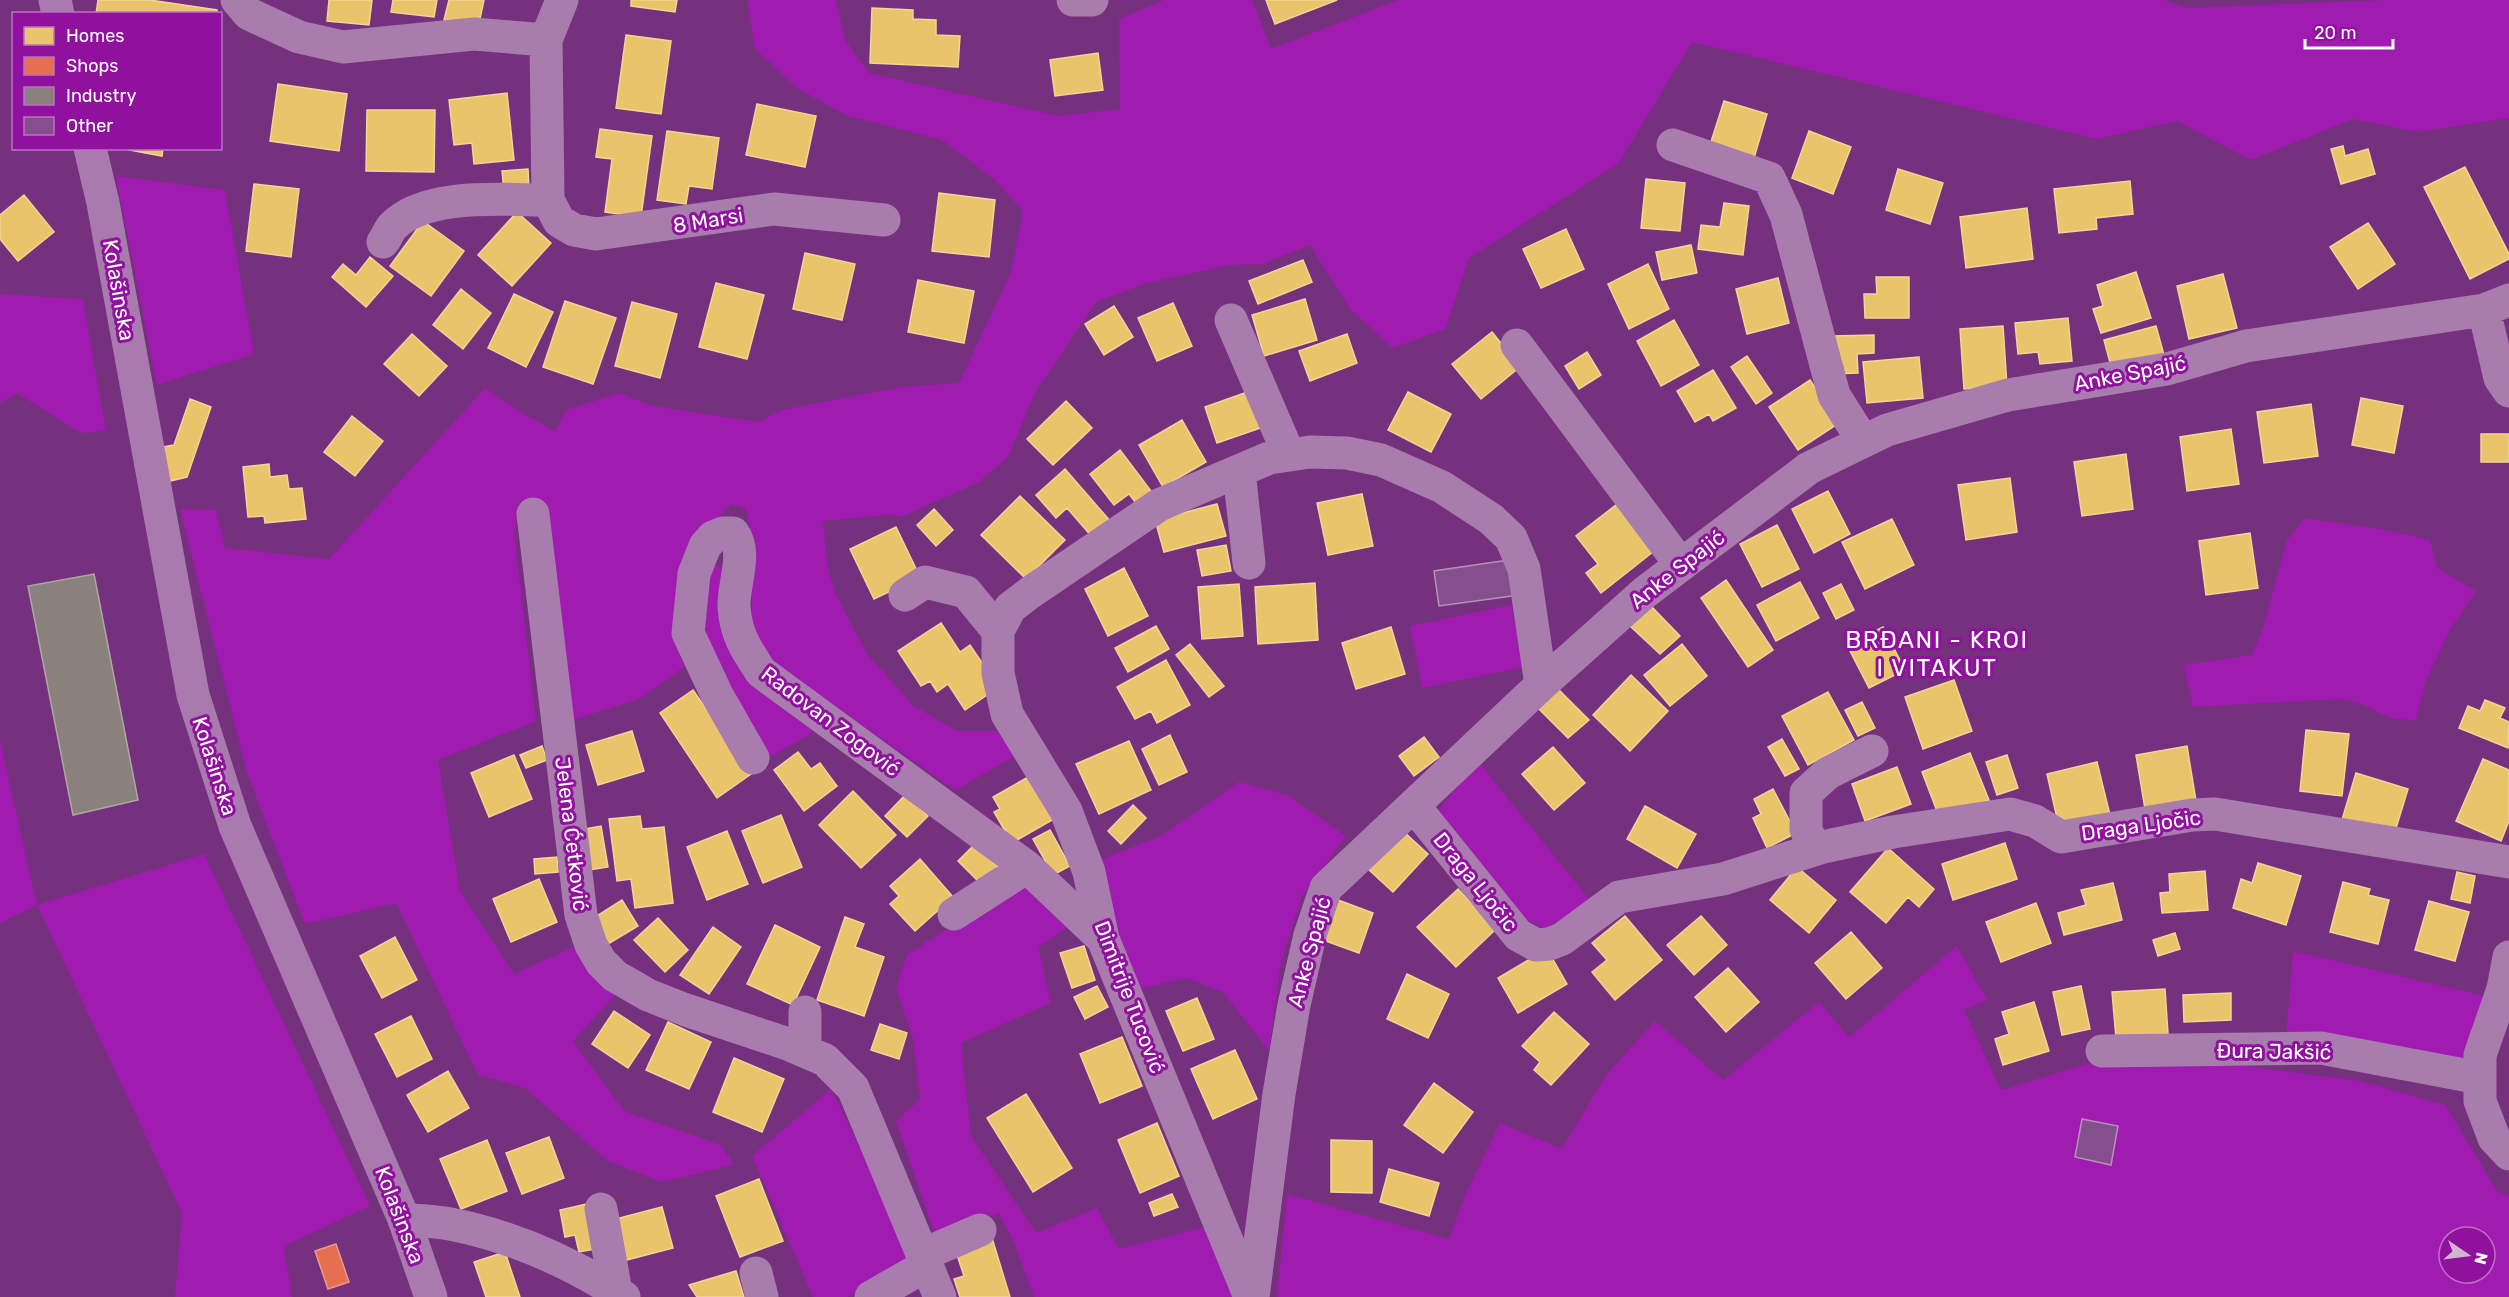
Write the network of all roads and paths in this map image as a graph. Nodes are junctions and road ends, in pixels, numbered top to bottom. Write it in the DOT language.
graph roads {
  1 [pos="237,0"];
  2 [pos="562,0"];
  3 [pos="1073,0"];
  4 [pos="1092,0"];
  5 [pos="546,40"];
  6 [pos="1673,145"];
  7 [pos="90,150"];
  8 [pos="548,200"];
  9 [pos="885,220"];
  10 [pos="383,242"];
  11 [pos="2496,305"];
  12 [pos="1231,320"];
  13 [pos="1517,345"];
  14 [pos="2509,391"];
  15 [pos="1863,441"];
  16 [pos="1289,455"];
  17 [pos="1239,471"];
  18 [pos="533,514"];
  19 [pos="1249,563"];
  20 [pos="1681,565"];
  21 [pos="906,595"];
  22 [pos="998,631"];
  23 [pos="1541,685"];
  24 [pos="1872,751"];
  25 [pos="753,758"];
  26 [pos="1414,806"];
  27 [pos="1814,850"];
  28 [pos="2509,862"];
  29 [pos="1027,867"];
  30 [pos="954,914"];
  31 [pos="1103,939"];
  32 [pos="2509,957"];
  33 [pos="805,1012"];
  34 [pos="805,1051"];
  35 [pos="2102,1051"];
  36 [pos="2480,1078"];
  37 [pos="2509,1154"];
  38 [pos="601,1209"];
  39 [pos="404,1219"];
  40 [pos="980,1230"];
  41 [pos="925,1260"];
  42 [pos="620,1294"];
  43 [pos="431,1297"];
  44 [pos="871,1297"];
  45 [pos="940,1297"];
  46 [pos="1252,1297"];
  1 -- 5 [label="street"];
  2 -- 5 [label="street"];
  3 -- 4 [label="street"];
  5 -- 8 [label="street"];
  6 -- 15 [label="street"];
  7 -- 39 [label="main road, Kolašinska"];
  8 -- 9 [label="street, 8 Marsi"];
  8 -- 10 [label="street"];
  11 -- 14 [label="street"];
  11 -- 15 [label="street, Anke Spajić"];
  12 -- 16 [label="street"];
  13 -- 20 [label="street"];
  15 -- 20 [label="street, Anke Spajić"];
  16 -- 17 [label="street"];
  16 -- 23 [label="street"];
  17 -- 19 [label="street"];
  17 -- 22 [label="street"];
  18 -- 34 [label="street, Jelena Ćetković"];
  20 -- 23 [label="street, Anke Spajić"];
  21 -- 22 [label="street"];
  22 -- 31 [label="street, Dimitrije Tucović"];
  23 -- 26 [label="street, Anke Spajić"];
  24 -- 27 [label="street"];
  25 -- 29 [label="street, Radovan Zogović"];
  26 -- 27 [label="street, Draga Ljočic"];
  26 -- 46 [label="street, Anke Spajić"];
  27 -- 28 [label="street, Draga Ljočic"];
  29 -- 30 [label="street"];
  29 -- 31 [label="street, Radovan Zogović"];
  31 -- 46 [label="street, Dimitrije Tucović"];
  32 -- 36 [label="street"];
  33 -- 34 [label="street"];
  34 -- 41 [label="street, Jelena Ćetković"];
  35 -- 36 [label="street, Ðura Jakšić"];
  36 -- 37 [label="street"];
  38 -- 42 [label="street"];
  39 -- 42 [label="street"];
  39 -- 43 [label="main road, Kolašinska"];
  40 -- 41 [label="street"];
  41 -- 44 [label="street"];
  41 -- 45 [label="street, Jelena Ćetković"];
}
